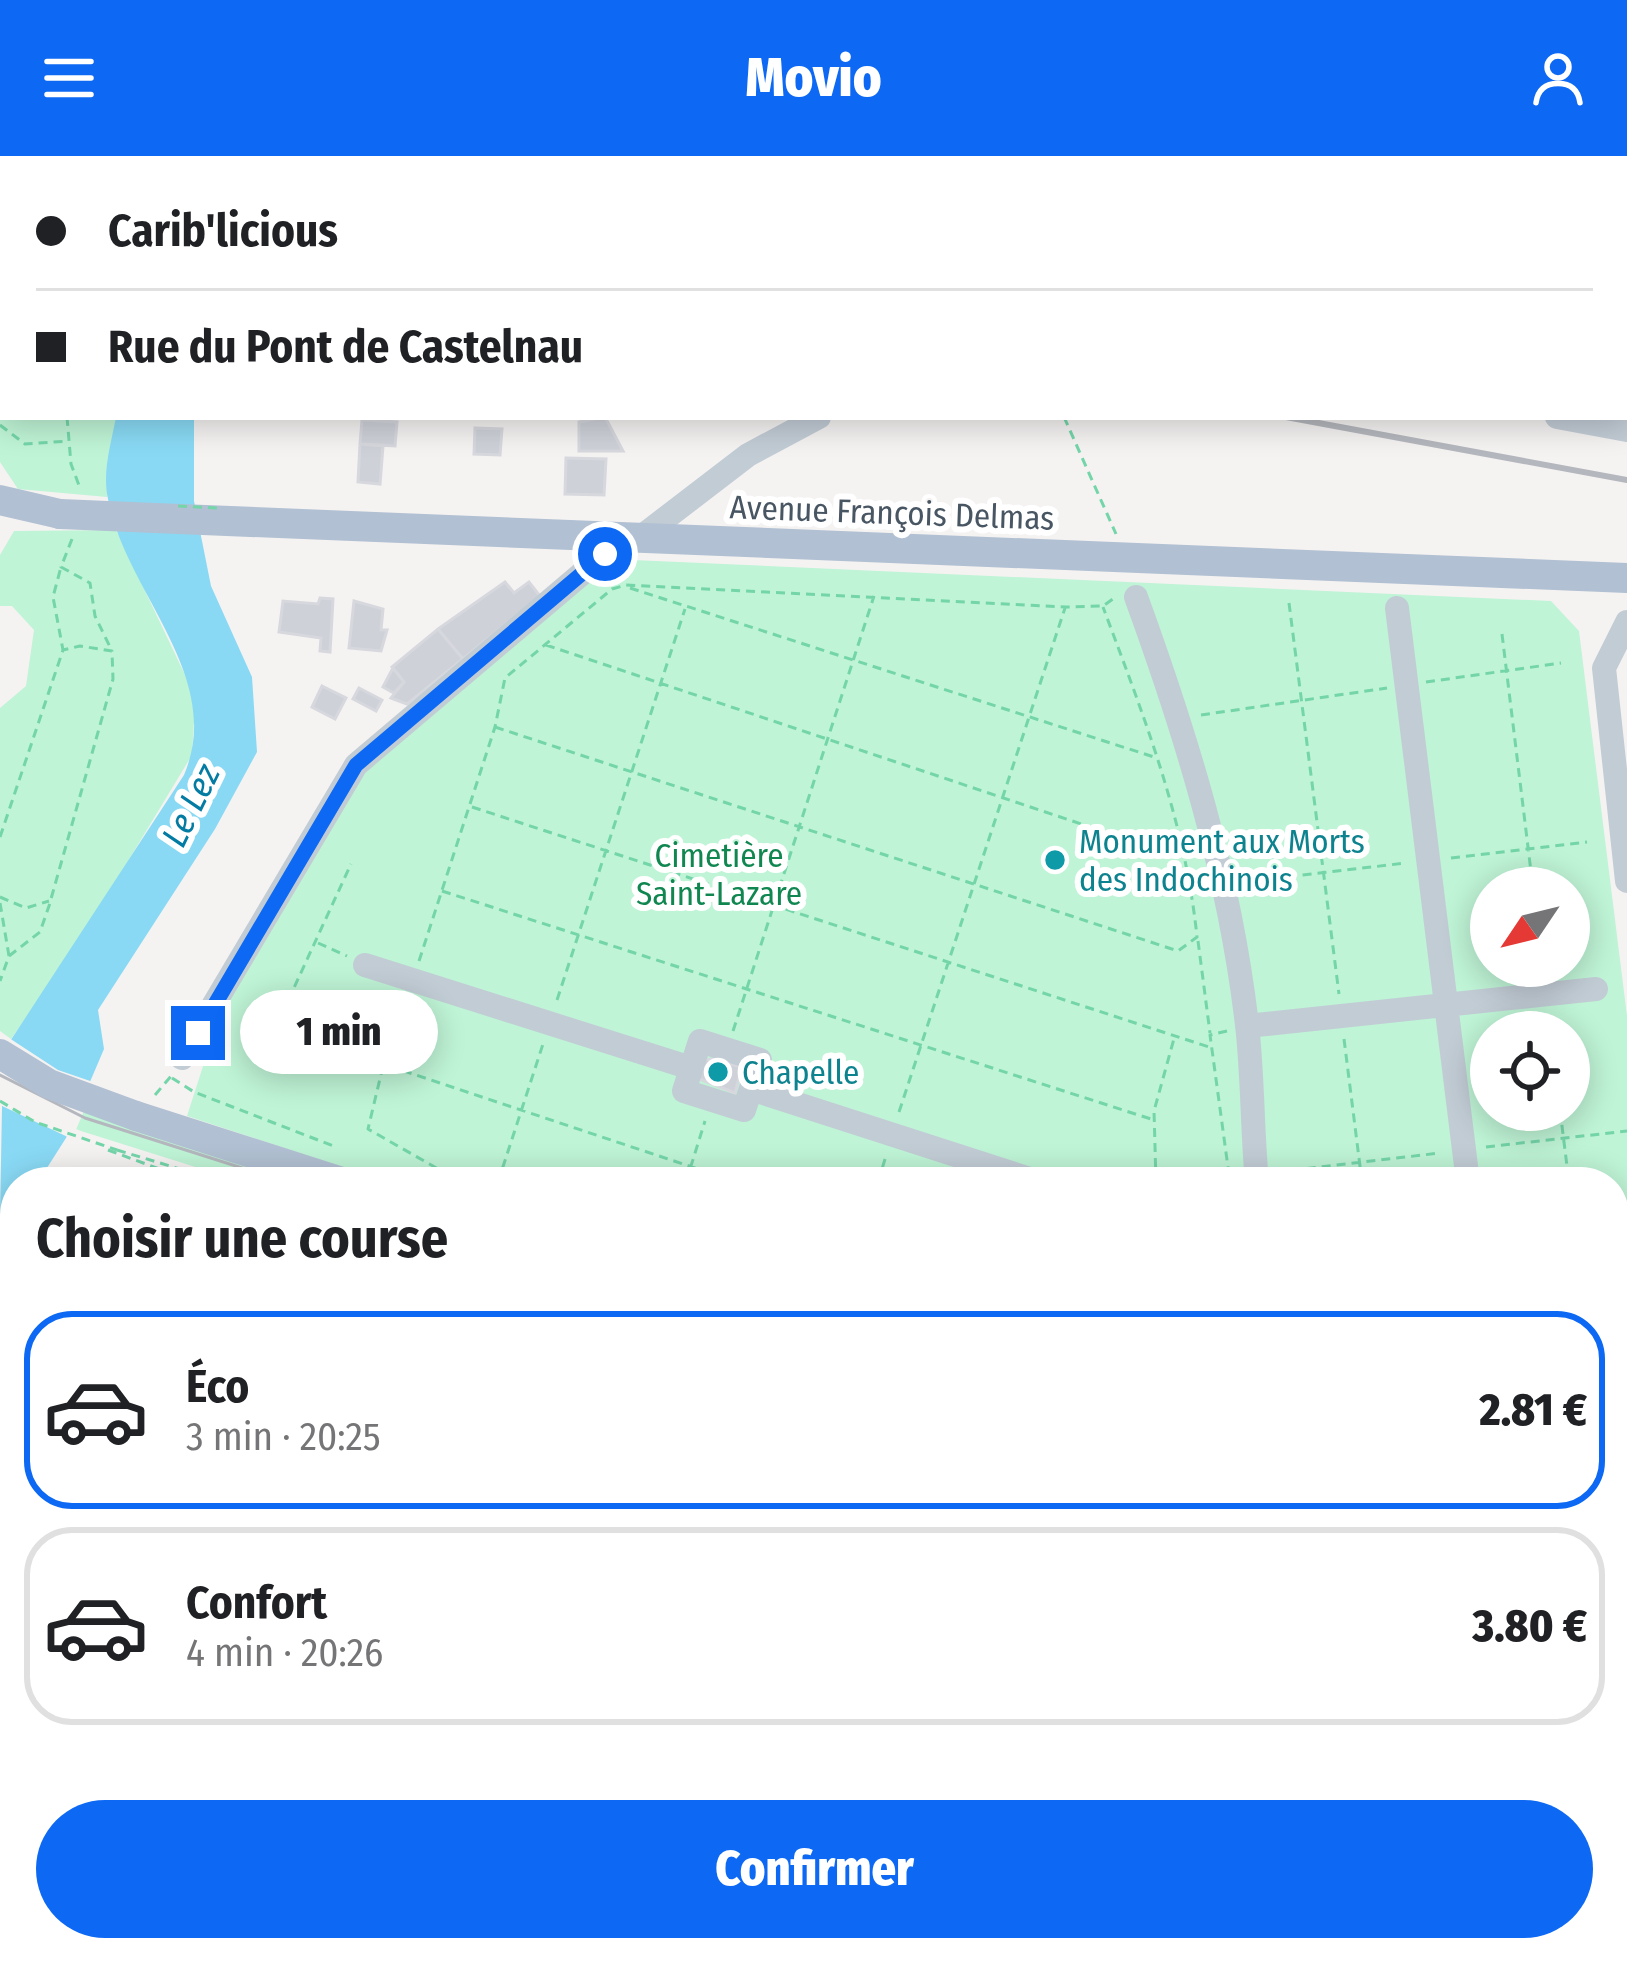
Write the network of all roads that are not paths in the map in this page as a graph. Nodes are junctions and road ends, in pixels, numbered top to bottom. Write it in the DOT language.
graph roads {
  1 [pos="813,420"];
  2 [pos="1573,420"];
  3 [pos="1627,430"];
  4 [pos="0,500"];
  5 [pos="71,515"];
  6 [pos="0,522"];
  7 [pos="640,537"];
  8 [pos="1626,580"];
  9 [pos="1136,597"];
  10 [pos="1397,608"];
  11 [pos="1627,622"];
  12 [pos="1627,881"];
  13 [pos="365,965"];
  14 [pos="1596,988"];
  15 [pos="1446,1007"];
  16 [pos="1247,1026"];
  17 [pos="0,1054"];
  18 [pos="176,1068"];
  19 [pos="692,1068"];
  20 [pos="751,1089"];
  21 [pos="302,1167"];
  22 [pos="993,1167"];
  23 [pos="1257,1167"];
  24 [pos="1466,1167"];
  1 -- 7 [label="street"];
  2 -- 3 [label="street"];
  4 -- 5 [label="main road"];
  5 -- 6 [label="main road"];
  5 -- 7 [label="main road, Avenue François Delmas, bridge"];
  7 -- 8 [label="main road, Avenue François Delmas"];
  7 -- 18 [label="street"];
  9 -- 16 [label="street"];
  10 -- 15 [label="street"];
  11 -- 12 [label="street"];
  13 -- 19 [label="street"];
  14 -- 15 [label="street"];
  15 -- 16 [label="street"];
  15 -- 24 [label="street"];
  16 -- 23 [label="street"];
  17 -- 21 [label="main road, bridge"];
  19 -- 20 [label="street"];
  19 -- 20 [label="street"];
  20 -- 22 [label="street"];
}
